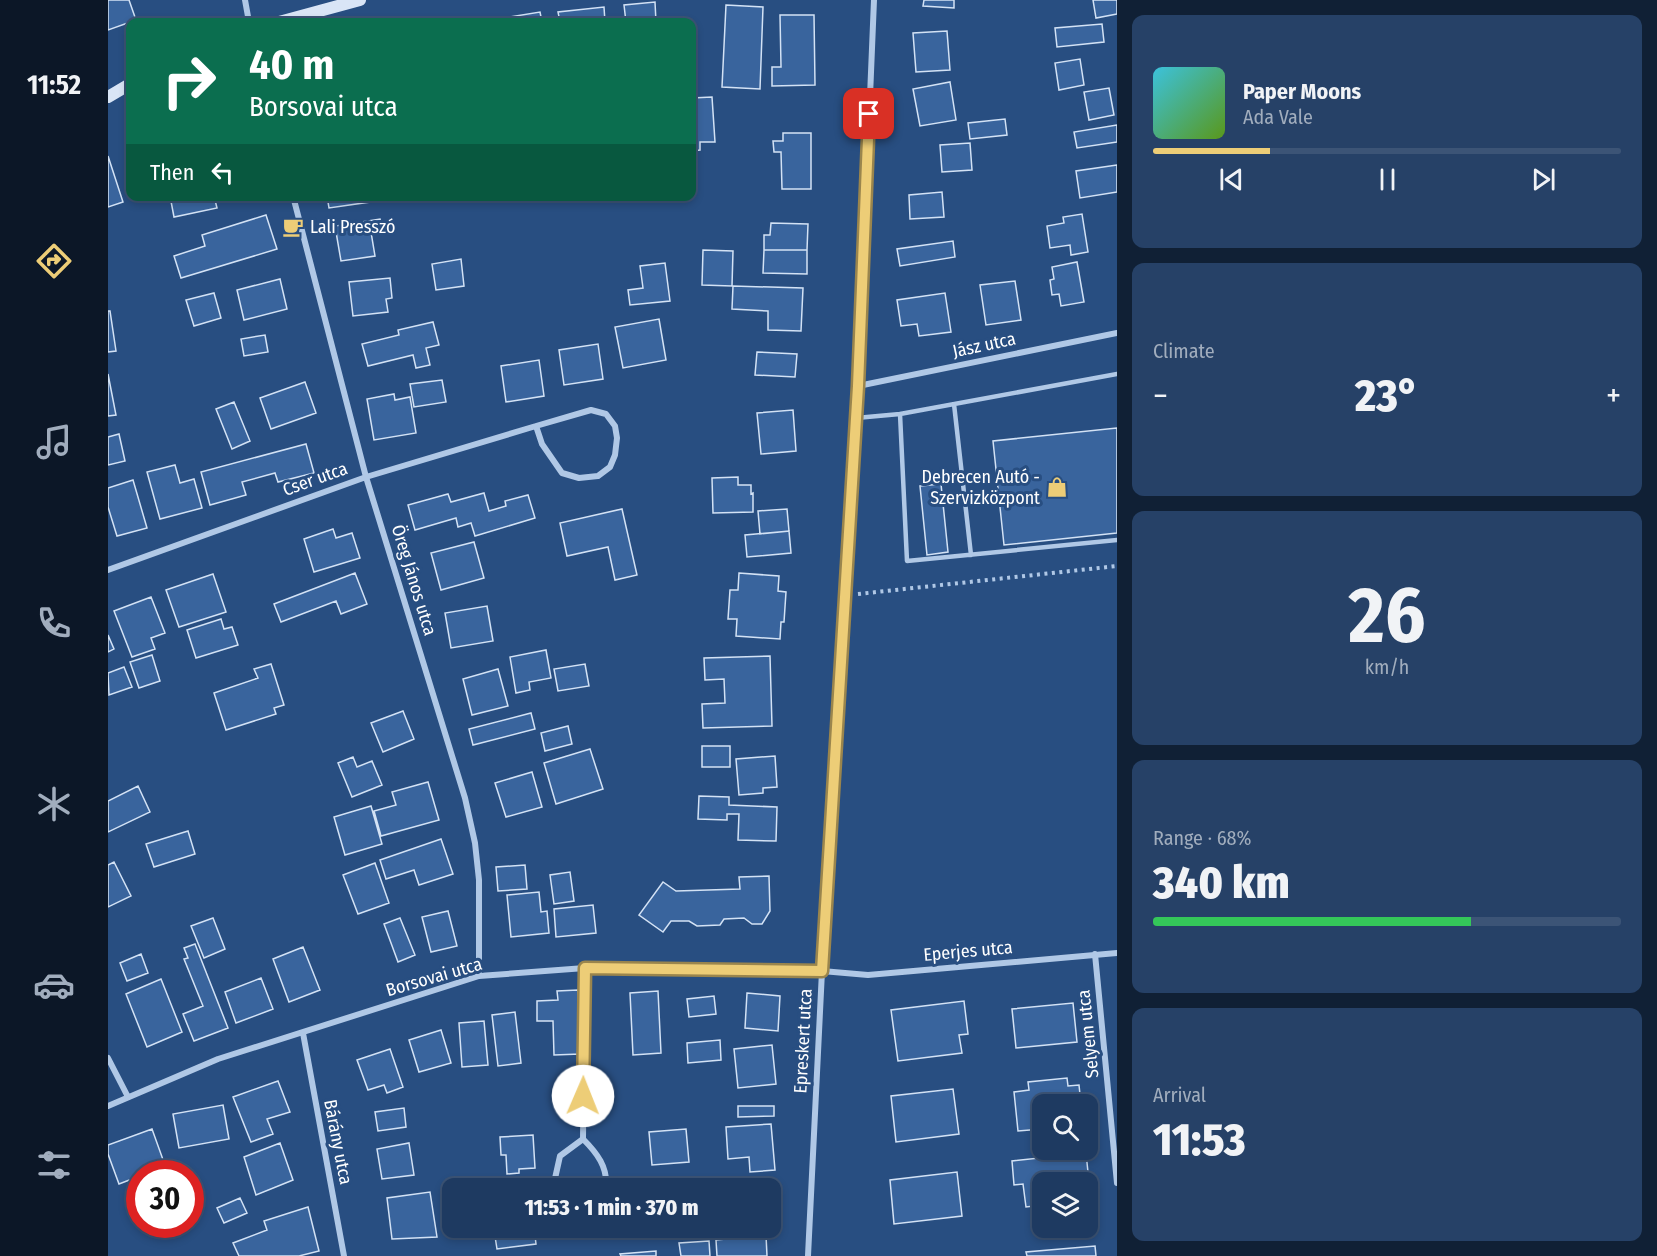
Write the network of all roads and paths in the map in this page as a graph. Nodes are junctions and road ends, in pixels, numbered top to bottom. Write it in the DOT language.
graph roads {
  1 [pos="245,0"];
  2 [pos="360,0"];
  3 [pos="874,0"];
  4 [pos="248,18"];
  5 [pos="294,18"];
  6 [pos="126,86"];
  7 [pos="108,97"];
  8 [pos="294,201"];
  9 [pos="1117,333"];
  10 [pos="1117,374"];
  11 [pos="858,386"];
  12 [pos="954,404"];
  13 [pos="900,414"];
  14 [pos="856,418"];
  15 [pos="536,426"];
  16 [pos="366,477"];
  17 [pos="1117,540"];
  18 [pos="971,555"];
  19 [pos="1117,566"];
  20 [pos="108,570"];
  21 [pos="845,595"];
  22 [pos="1117,953"];
  23 [pos="1095,954"];
  24 [pos="585,968"];
  25 [pos="822,971"];
  26 [pos="479,976"];
  27 [pos="303,1033"];
  28 [pos="108,1058"];
  29 [pos="128,1097"];
  30 [pos="108,1106"];
  31 [pos="583,1139"];
  32 [pos="555,1178"];
  33 [pos="607,1178"];
  34 [pos="1117,1183"];
  35 [pos="344,1256"];
  36 [pos="808,1256"];
  1 -- 4 [label="street"];
  2 -- 5 [label="street"];
  3 -- 11 [label="street, Epreskert utca"];
  6 -- 7 [label="street"];
  8 -- 16 [label="street, Öreg János utca"];
  9 -- 11 [label="street, Jász utca"];
  10 -- 12 [label="lane"];
  11 -- 14 [label="street, Epreskert utca"];
  12 -- 13 [label="lane"];
  12 -- 18 [label="lane"];
  13 -- 14 [label="lane"];
  13 -- 18 [label="lane"];
  14 -- 21 [label="street, Epreskert utca"];
  15 -- 15 [label="street, Cser utca"];
  15 -- 16 [label="street, Cser utca"];
  16 -- 20 [label="street, Cser utca"];
  16 -- 26 [label="street, Öreg János utca"];
  17 -- 18 [label="lane"];
  19 -- 21 [label="path"];
  21 -- 25 [label="street, Epreskert utca"];
  22 -- 23 [label="street, Eperjes utca"];
  23 -- 25 [label="street, Eperjes utca"];
  23 -- 34 [label="street, Selyem utca"];
  24 -- 25 [label="street, Borsovai utca"];
  24 -- 26 [label="street, Borsovai utca"];
  24 -- 31 [label="street"];
  25 -- 36 [label="street, Epreskert utca"];
  26 -- 27 [label="street, Borsovai utca"];
  27 -- 29 [label="street, Borsovai utca"];
  27 -- 35 [label="street, Bárány utca"];
  28 -- 29 [label="street"];
  29 -- 30 [label="street, Borsovai utca"];
  31 -- 32 [label="street"];
  31 -- 33 [label="street"];
}
